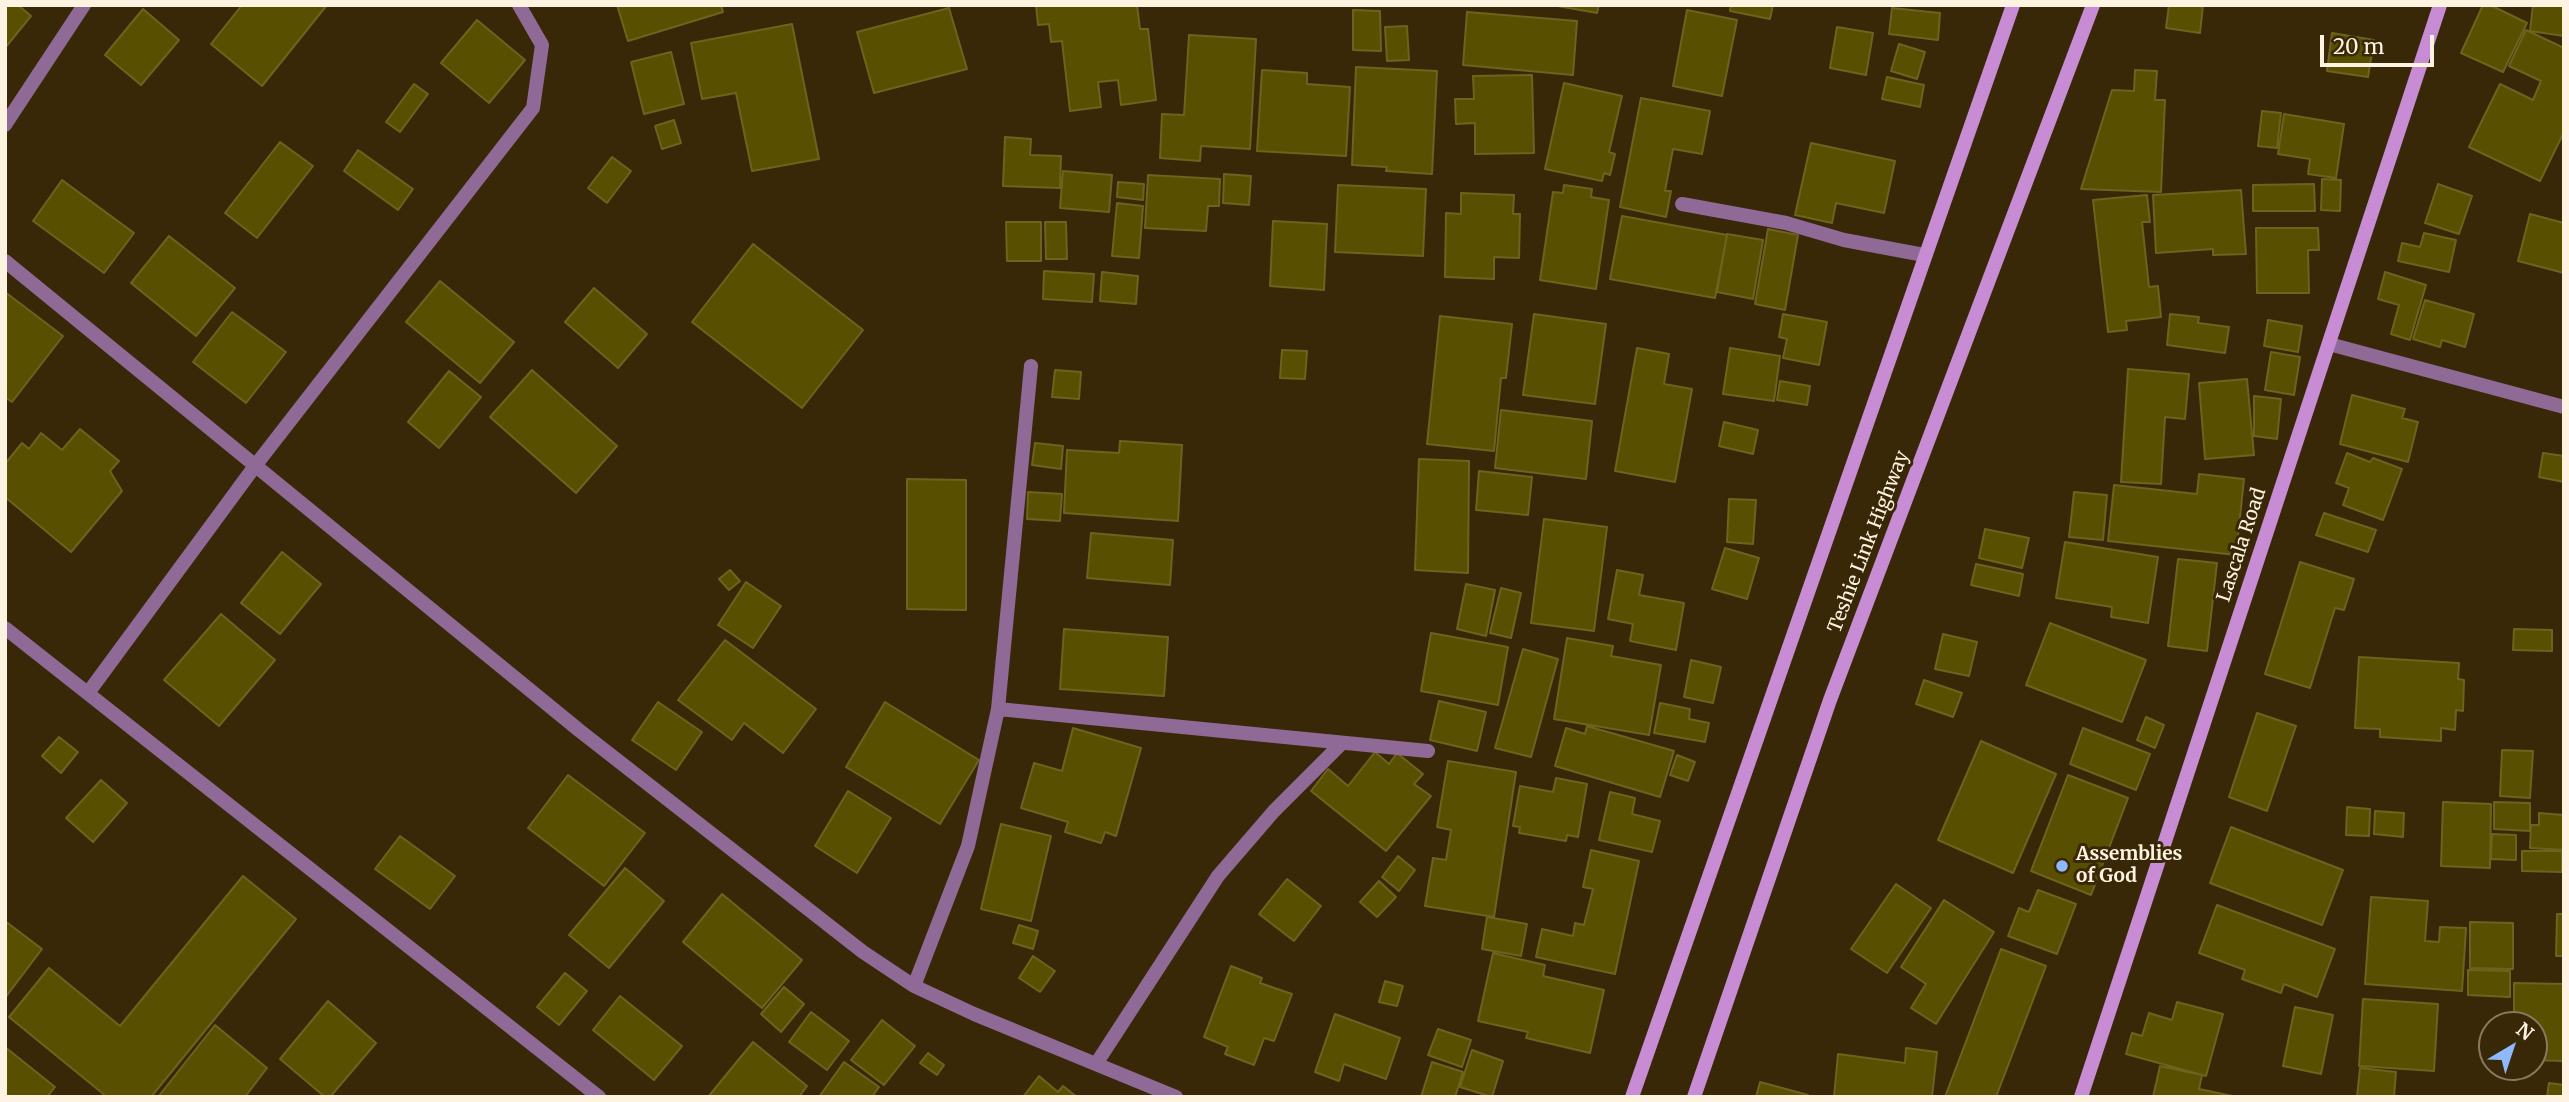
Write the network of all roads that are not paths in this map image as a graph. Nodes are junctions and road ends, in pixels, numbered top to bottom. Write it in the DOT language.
graph roads {
  1 [pos="84,5"];
  2 [pos="519,5"];
  3 [pos="2013,5"];
  4 [pos="2093,5"];
  5 [pos="2440,5"];
  6 [pos="5,125"];
  7 [pos="1682,204"];
  8 [pos="1924,255"];
  9 [pos="5,261"];
  10 [pos="2329,344"];
  11 [pos="1031,366"];
  12 [pos="2564,407"];
  13 [pos="255,466"];
  14 [pos="5,628"];
  15 [pos="88,693"];
  16 [pos="998,709"];
  17 [pos="1341,744"];
  18 [pos="1428,751"];
  19 [pos="914,986"];
  20 [pos="1096,1064"];
  21 [pos="599,1097"];
  22 [pos="1176,1097"];
  23 [pos="1632,1097"];
  24 [pos="1693,1097"];
  25 [pos="2081,1097"];
  1 -- 6 [label="street"];
  2 -- 13 [label="street"];
  3 -- 8 [label="main road, Teshie Link Highway"];
  4 -- 24 [label="main road, Teshie Link Highway"];
  5 -- 10 [label="main road, Lascala Road"];
  7 -- 8 [label="street"];
  8 -- 23 [label="main road, Teshie Link Highway"];
  9 -- 13 [label="street"];
  10 -- 12 [label="street"];
  10 -- 25 [label="main road, Lascala Road"];
  11 -- 16 [label="street"];
  13 -- 15 [label="street"];
  13 -- 19 [label="street"];
  14 -- 15 [label="street"];
  15 -- 21 [label="street"];
  16 -- 17 [label="street"];
  16 -- 19 [label="street"];
  17 -- 18 [label="street"];
  17 -- 20 [label="street"];
  19 -- 20 [label="street"];
  20 -- 22 [label="street"];
}
